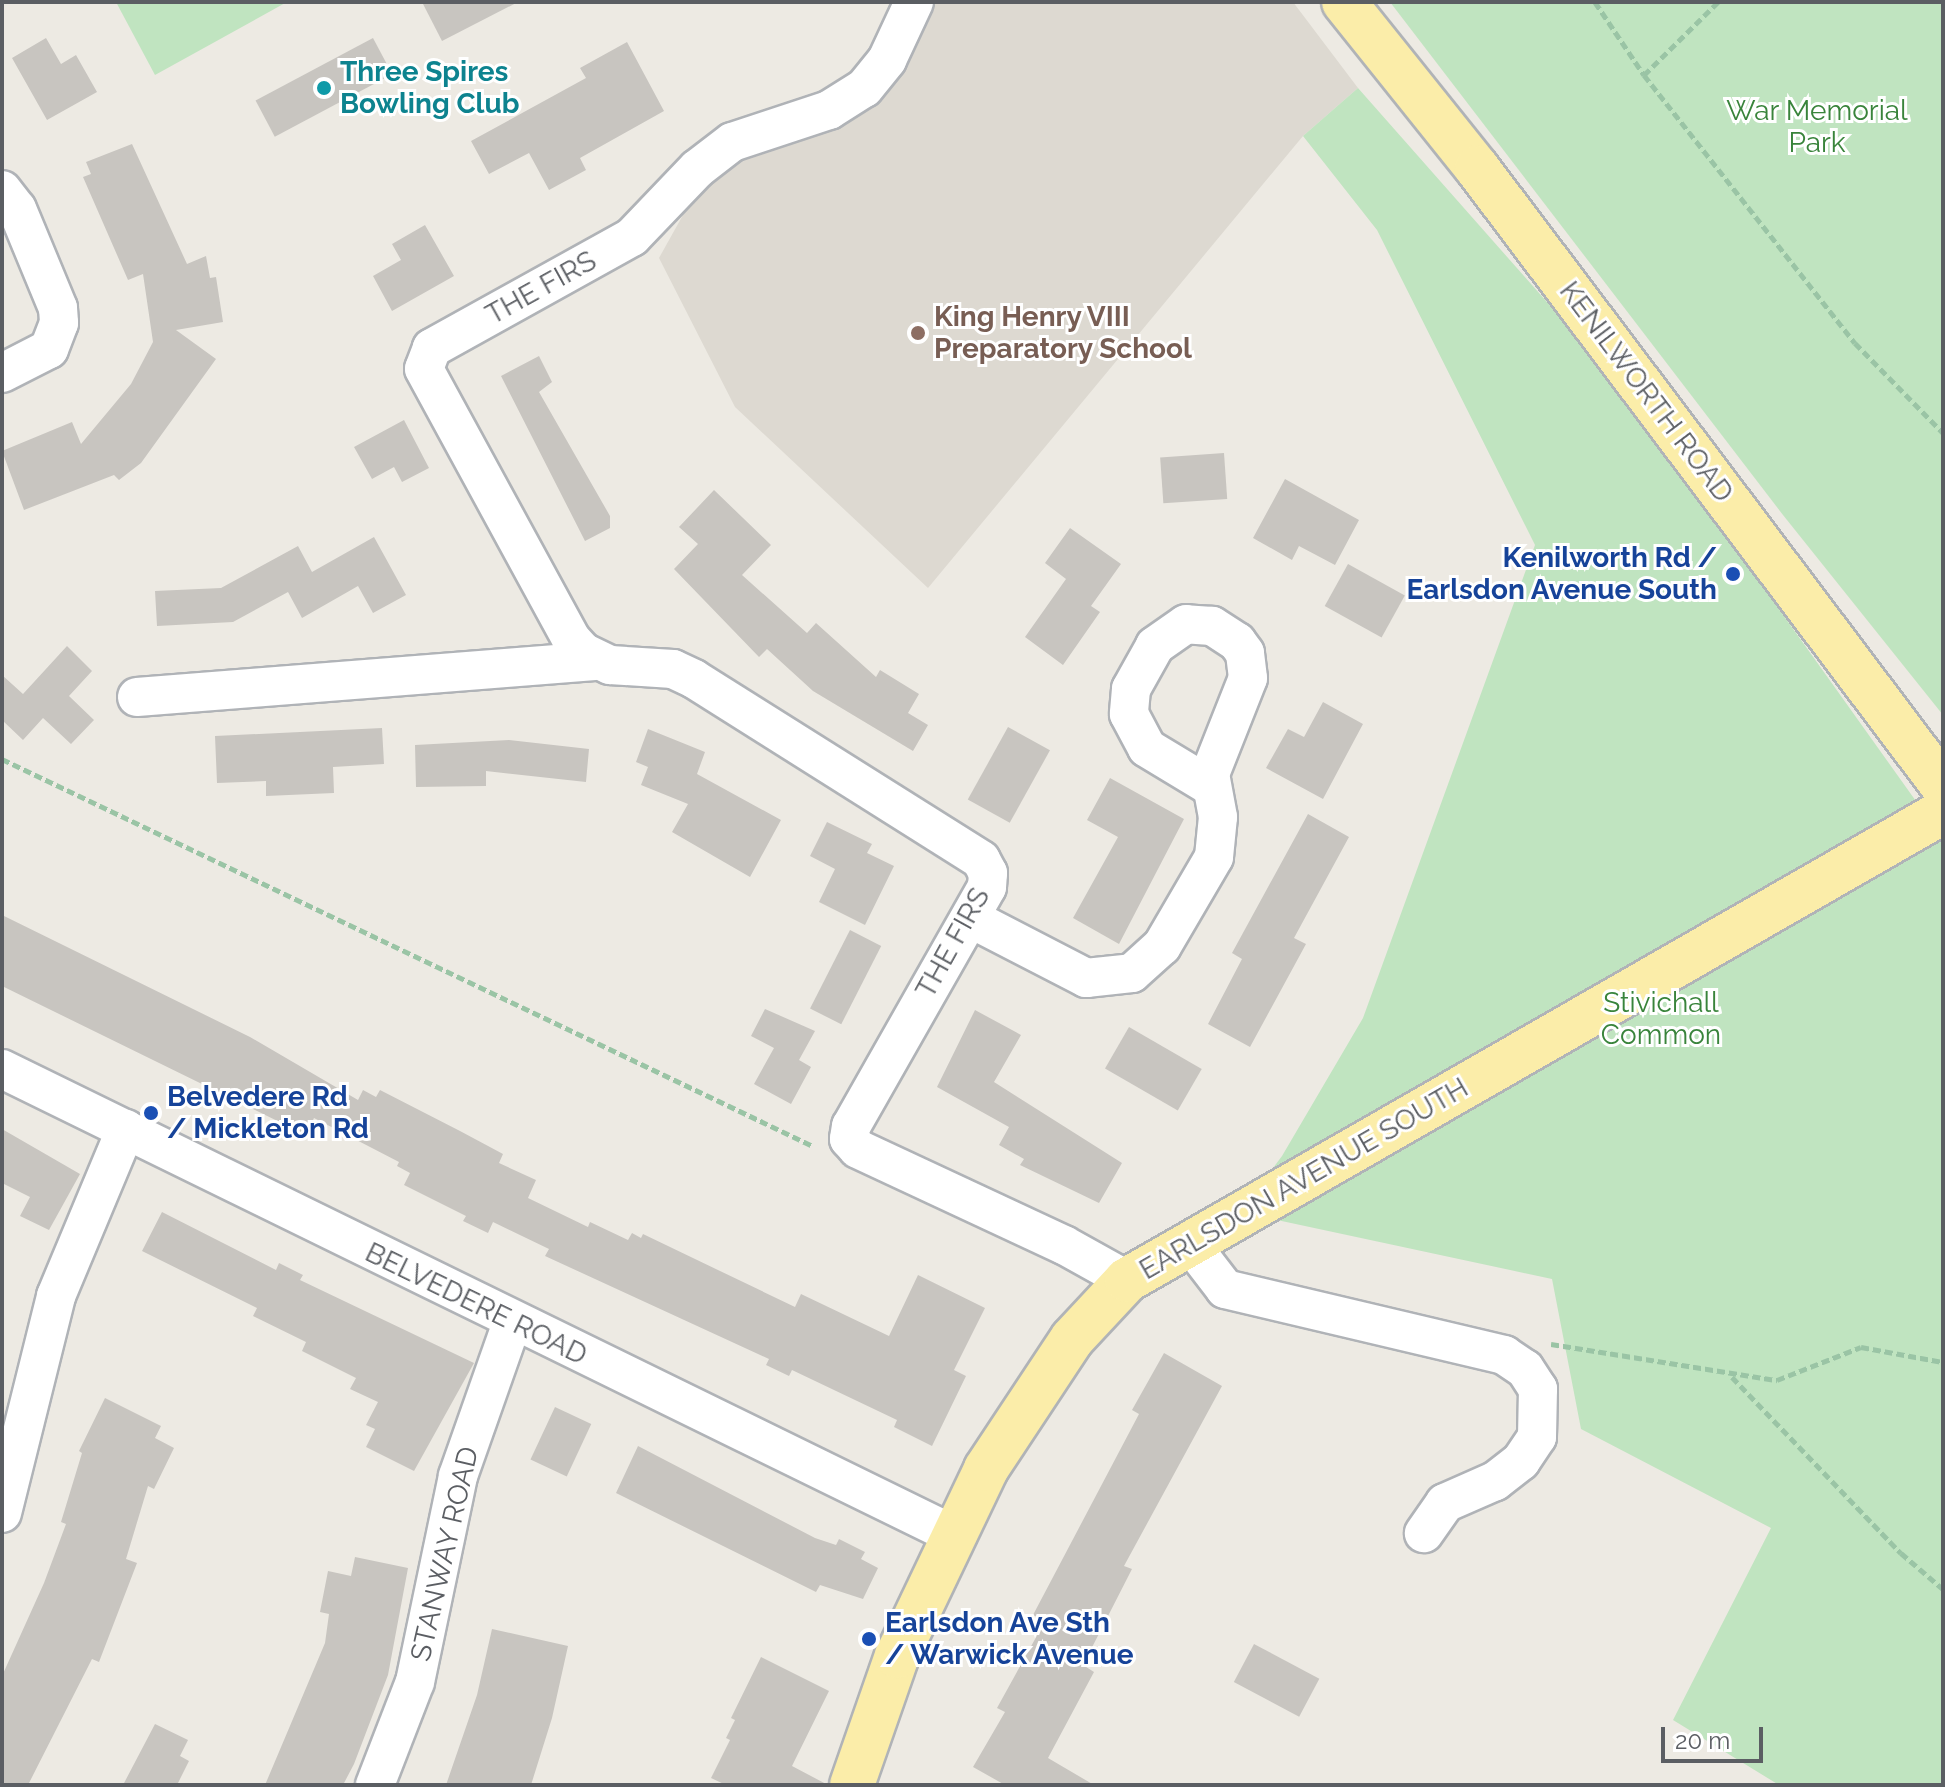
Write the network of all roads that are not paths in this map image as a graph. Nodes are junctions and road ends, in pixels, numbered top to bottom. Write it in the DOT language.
graph roads {
  1 [pos="914,2"];
  2 [pos="1344,2"];
  3 [pos="2,190"];
  4 [pos="2,373"];
  5 [pos="595,661"];
  6 [pos="137,697"];
  7 [pos="1210,786"];
  8 [pos="1943,786"];
  9 [pos="1943,812"];
  10 [pos="970,918"];
  11 [pos="2,1069"];
  12 [pos="126,1129"];
  13 [pos="1189,1242"];
  14 [pos="1127,1280"];
  15 [pos="512,1323"];
  16 [pos="2,1513"];
  17 [pos="1424,1533"];
  18 [pos="952,1534"];
  19 [pos="375,1785"];
  20 [pos="852,1785"];
  1 -- 5 [label="street, THE FIRS"];
  2 -- 8 [label="main road, KENILWORTH ROAD"];
  3 -- 4 [label="street"];
  5 -- 6 [label="street, THE FIRS"];
  5 -- 10 [label="street, THE FIRS"];
  7 -- 10 [label="street"];
  9 -- 13 [label="main road, EARLSDON AVENUE SOUTH"];
  10 -- 14 [label="street, THE FIRS"];
  11 -- 12 [label="street, BELVEDERE ROAD"];
  12 -- 15 [label="street, BELVEDERE ROAD"];
  12 -- 16 [label="street"];
  13 -- 14 [label="main road, EARLSDON AVENUE SOUTH"];
  13 -- 17 [label="street"];
  14 -- 18 [label="main road, EARLSDON AVENUE SOUTH"];
  15 -- 18 [label="street, BELVEDERE ROAD"];
  15 -- 19 [label="street, STANWAY ROAD"];
  18 -- 20 [label="main road, EARLSDON AVENUE SOUTH"];
}
